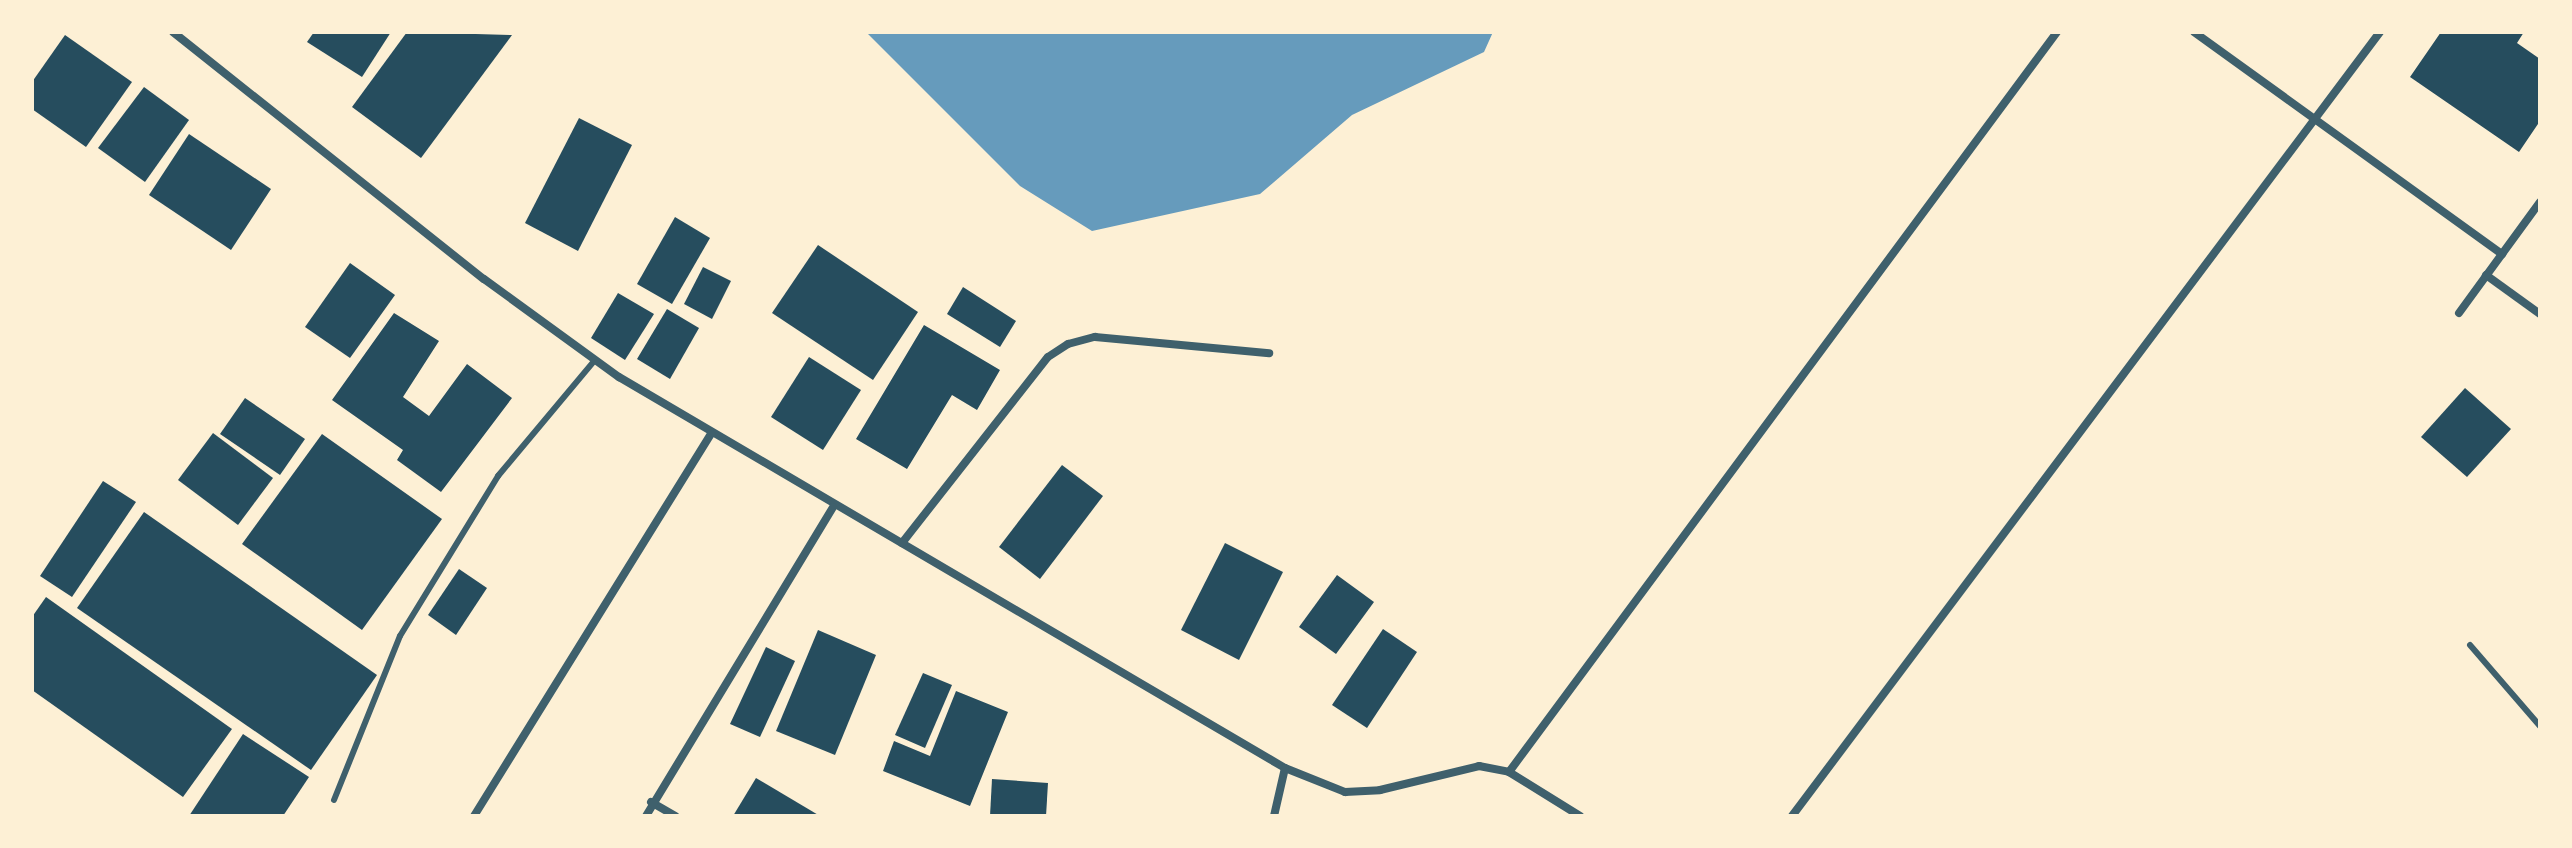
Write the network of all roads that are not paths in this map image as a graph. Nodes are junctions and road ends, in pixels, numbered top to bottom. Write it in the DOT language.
graph roads {
  1 [pos="173,32"];
  2 [pos="2057,32"];
  3 [pos="2194,32"];
  4 [pos="2380,32"];
  5 [pos="2316,120"];
  6 [pos="2540,202"];
  7 [pos="2502,254"];
  8 [pos="2486,275"];
  9 [pos="2459,313"];
  10 [pos="2540,314"];
  11 [pos="1269,353"];
  12 [pos="595,360"];
  13 [pos="711,434"];
  14 [pos="833,507"];
  15 [pos="902,543"];
  16 [pos="2470,645"];
  17 [pos="2540,726"];
  18 [pos="1285,768"];
  19 [pos="1509,772"];
  20 [pos="334,800"];
  21 [pos="651,802"];
  22 [pos="474,816"];
  23 [pos="646,816"];
  24 [pos="675,816"];
  25 [pos="1274,816"];
  26 [pos="1580,816"];
  27 [pos="1792,816"];
  1 -- 12 [label="street"];
  2 -- 19 [label="street"];
  3 -- 5 [label="street"];
  4 -- 5 [label="street"];
  5 -- 7 [label="street"];
  5 -- 27 [label="street"];
  6 -- 7 [label="street"];
  7 -- 8 [label="street"];
  8 -- 9 [label="street"];
  8 -- 10 [label="street"];
  11 -- 15 [label="street"];
  12 -- 13 [label="street"];
  12 -- 20 [label="lane"];
  13 -- 14 [label="street"];
  13 -- 22 [label="street"];
  14 -- 15 [label="street"];
  14 -- 21 [label="street"];
  15 -- 18 [label="street"];
  16 -- 17 [label="lane"];
  18 -- 19 [label="street"];
  18 -- 25 [label="street"];
  19 -- 26 [label="street"];
  21 -- 23 [label="street"];
  21 -- 24 [label="street"];
}
